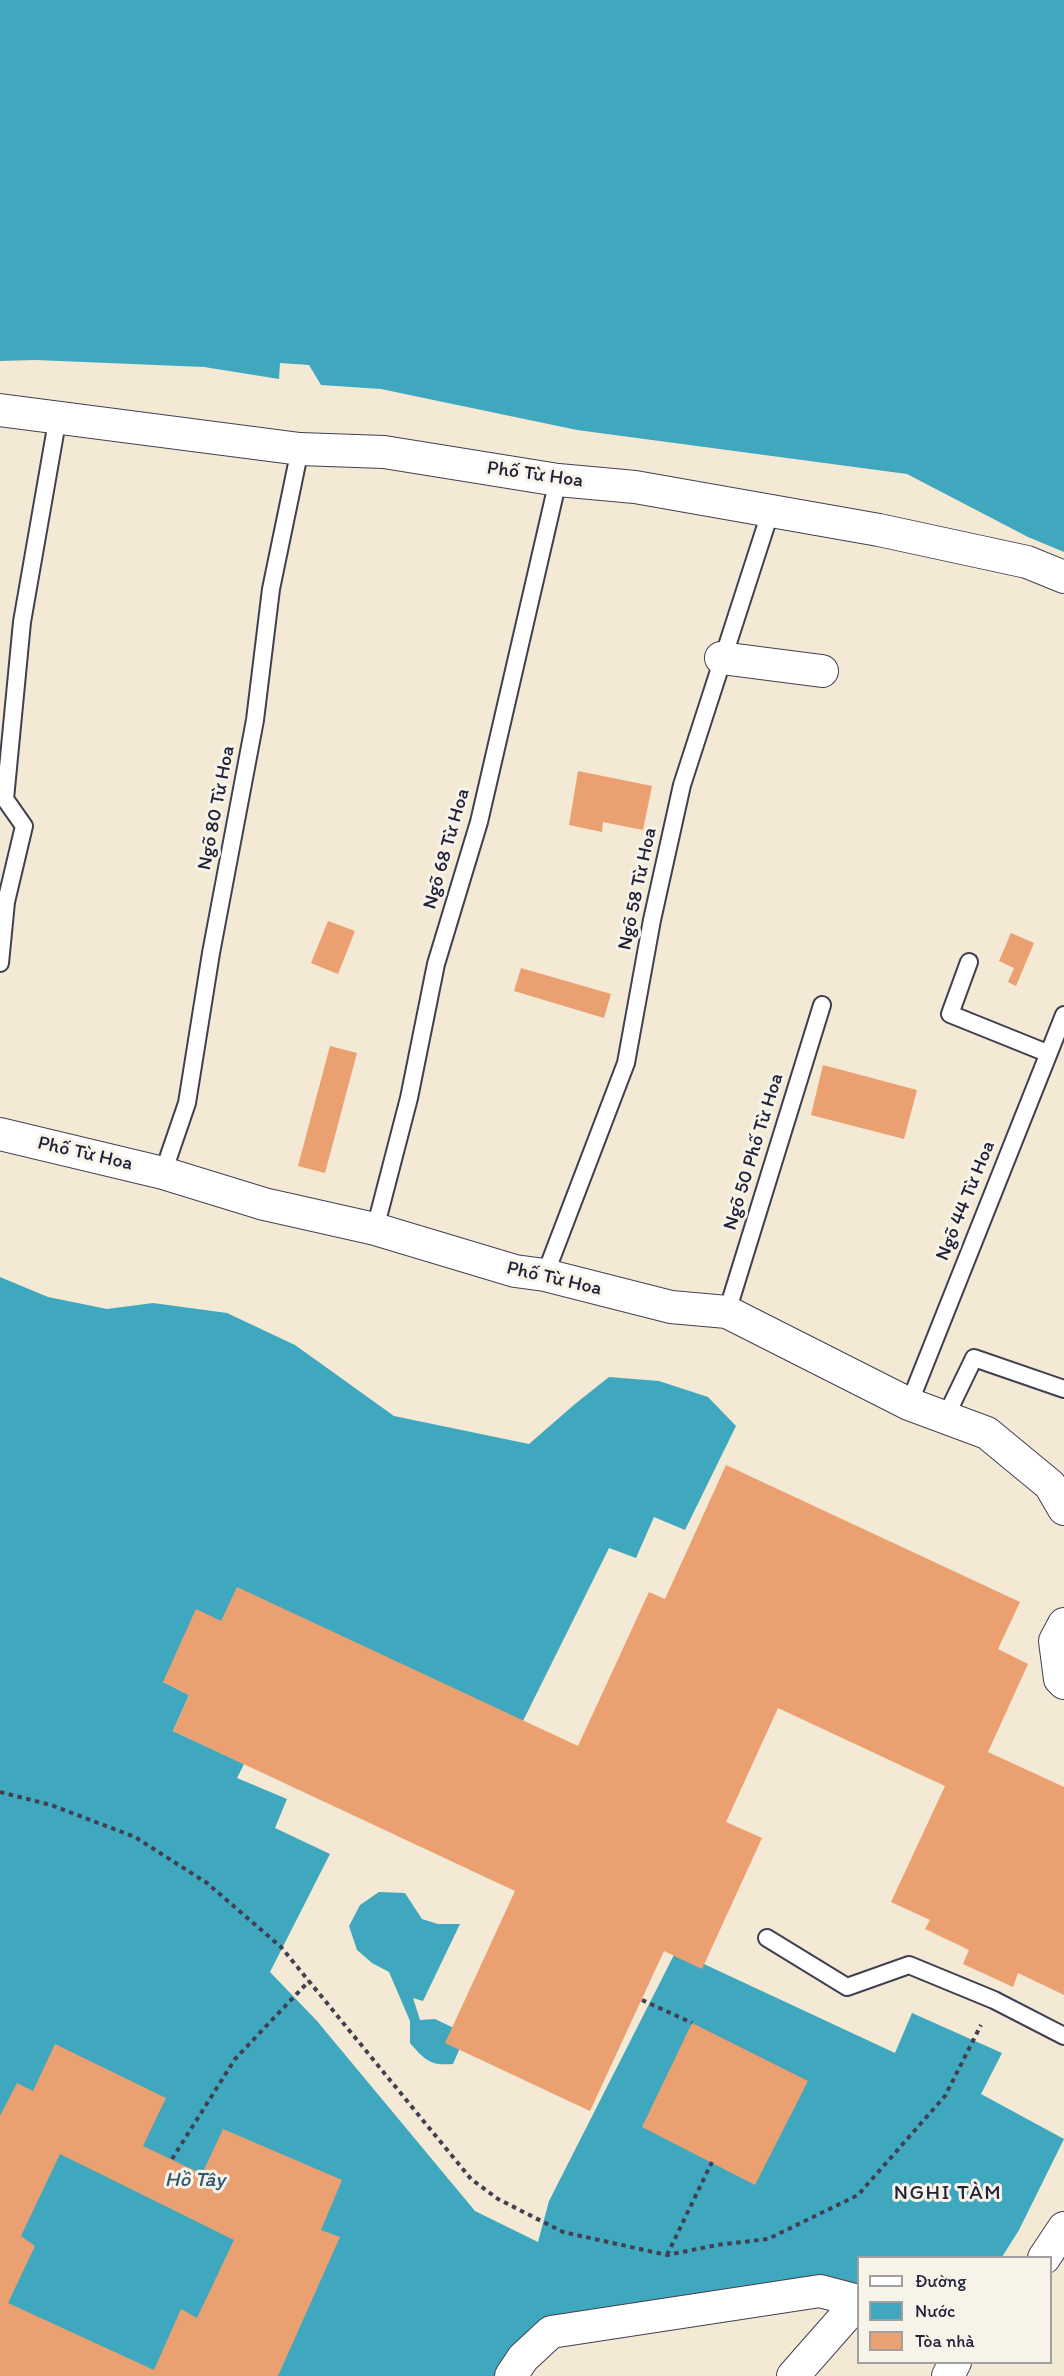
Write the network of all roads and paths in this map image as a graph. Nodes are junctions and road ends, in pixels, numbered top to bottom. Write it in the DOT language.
graph roads {
  1 [pos="0,410"];
  2 [pos="58,416"];
  3 [pos="300,449"];
  4 [pos="558,480"];
  5 [pos="771,510"];
  6 [pos="1064,577"];
  7 [pos="721,658"];
  8 [pos="822,671"];
  9 [pos="1,956"];
  10 [pos="969,962"];
  11 [pos="822,1005"];
  12 [pos="1064,1015"];
  13 [pos="1047,1053"];
  14 [pos="0,1134"];
  15 [pos="163,1173"];
  16 [pos="375,1228"];
  17 [pos="545,1275"];
  18 [pos="727,1312"];
  19 [pos="1064,1389"];
  20 [pos="909,1404"];
  21 [pos="945,1418"];
  22 [pos="1064,1509"];
  23 [pos="1064,1624"];
  24 [pos="1064,1683"];
  25 [pos="0,1792"];
  26 [pos="766,1938"];
  27 [pos="309,1981"];
  28 [pos="642,2000"];
  29 [pos="994,2000"];
  30 [pos="692,2023"];
  31 [pos="1064,2036"];
  32 [pos="172,2159"];
  33 [pos="712,2163"];
  34 [pos="1064,2228"];
  35 [pos="667,2256"];
  36 [pos="1045,2256"];
  37 [pos="857,2302"];
  38 [pos="857,2303"];
  39 [pos="511,2376"];
  40 [pos="793,2376"];
  1 -- 2 [label="street, Phố Từ Hoa"];
  2 -- 3 [label="street, Phố Từ Hoa"];
  2 -- 9 [label="lane"];
  3 -- 4 [label="street, Phố Từ Hoa"];
  3 -- 15 [label="lane, Ngõ 80 Từ Hoa"];
  4 -- 5 [label="street, Phố Từ Hoa"];
  4 -- 16 [label="lane, Ngõ 68 Từ Hoa"];
  5 -- 6 [label="street, Phố Từ Hoa"];
  5 -- 7 [label="lane, Ngõ 58 Từ Hoa"];
  7 -- 8 [label="street"];
  7 -- 17 [label="lane, Ngõ 58 Từ Hoa"];
  10 -- 13 [label="lane"];
  11 -- 18 [label="lane, Ngõ 50 Phố Từ Hoa"];
  12 -- 13 [label="lane, Ngõ 44 Từ Hoa"];
  13 -- 20 [label="lane, Ngõ 44 Từ Hoa"];
  14 -- 15 [label="street, Phố Từ Hoa"];
  15 -- 16 [label="street, Phố Từ Hoa"];
  16 -- 17 [label="street, Phố Từ Hoa"];
  17 -- 18 [label="street, Phố Từ Hoa"];
  18 -- 20 [label="street, Phố Từ Hoa"];
  19 -- 21 [label="lane"];
  20 -- 21 [label="street, Phố Từ Hoa"];
  21 -- 22 [label="street, Phố Từ Hoa"];
  23 -- 24 [label="street"];
  25 -- 27 [label="path"];
  26 -- 29 [label="lane"];
  27 -- 32 [label="path"];
  27 -- 35 [label="path"];
  28 -- 30 [label="path"];
  29 -- 31 [label="lane"];
  29 -- 35 [label="path"];
  33 -- 35 [label="path"];
  34 -- 36 [label="street"];
  37 -- 39 [label="street"];
  38 -- 40 [label="street"];
}
